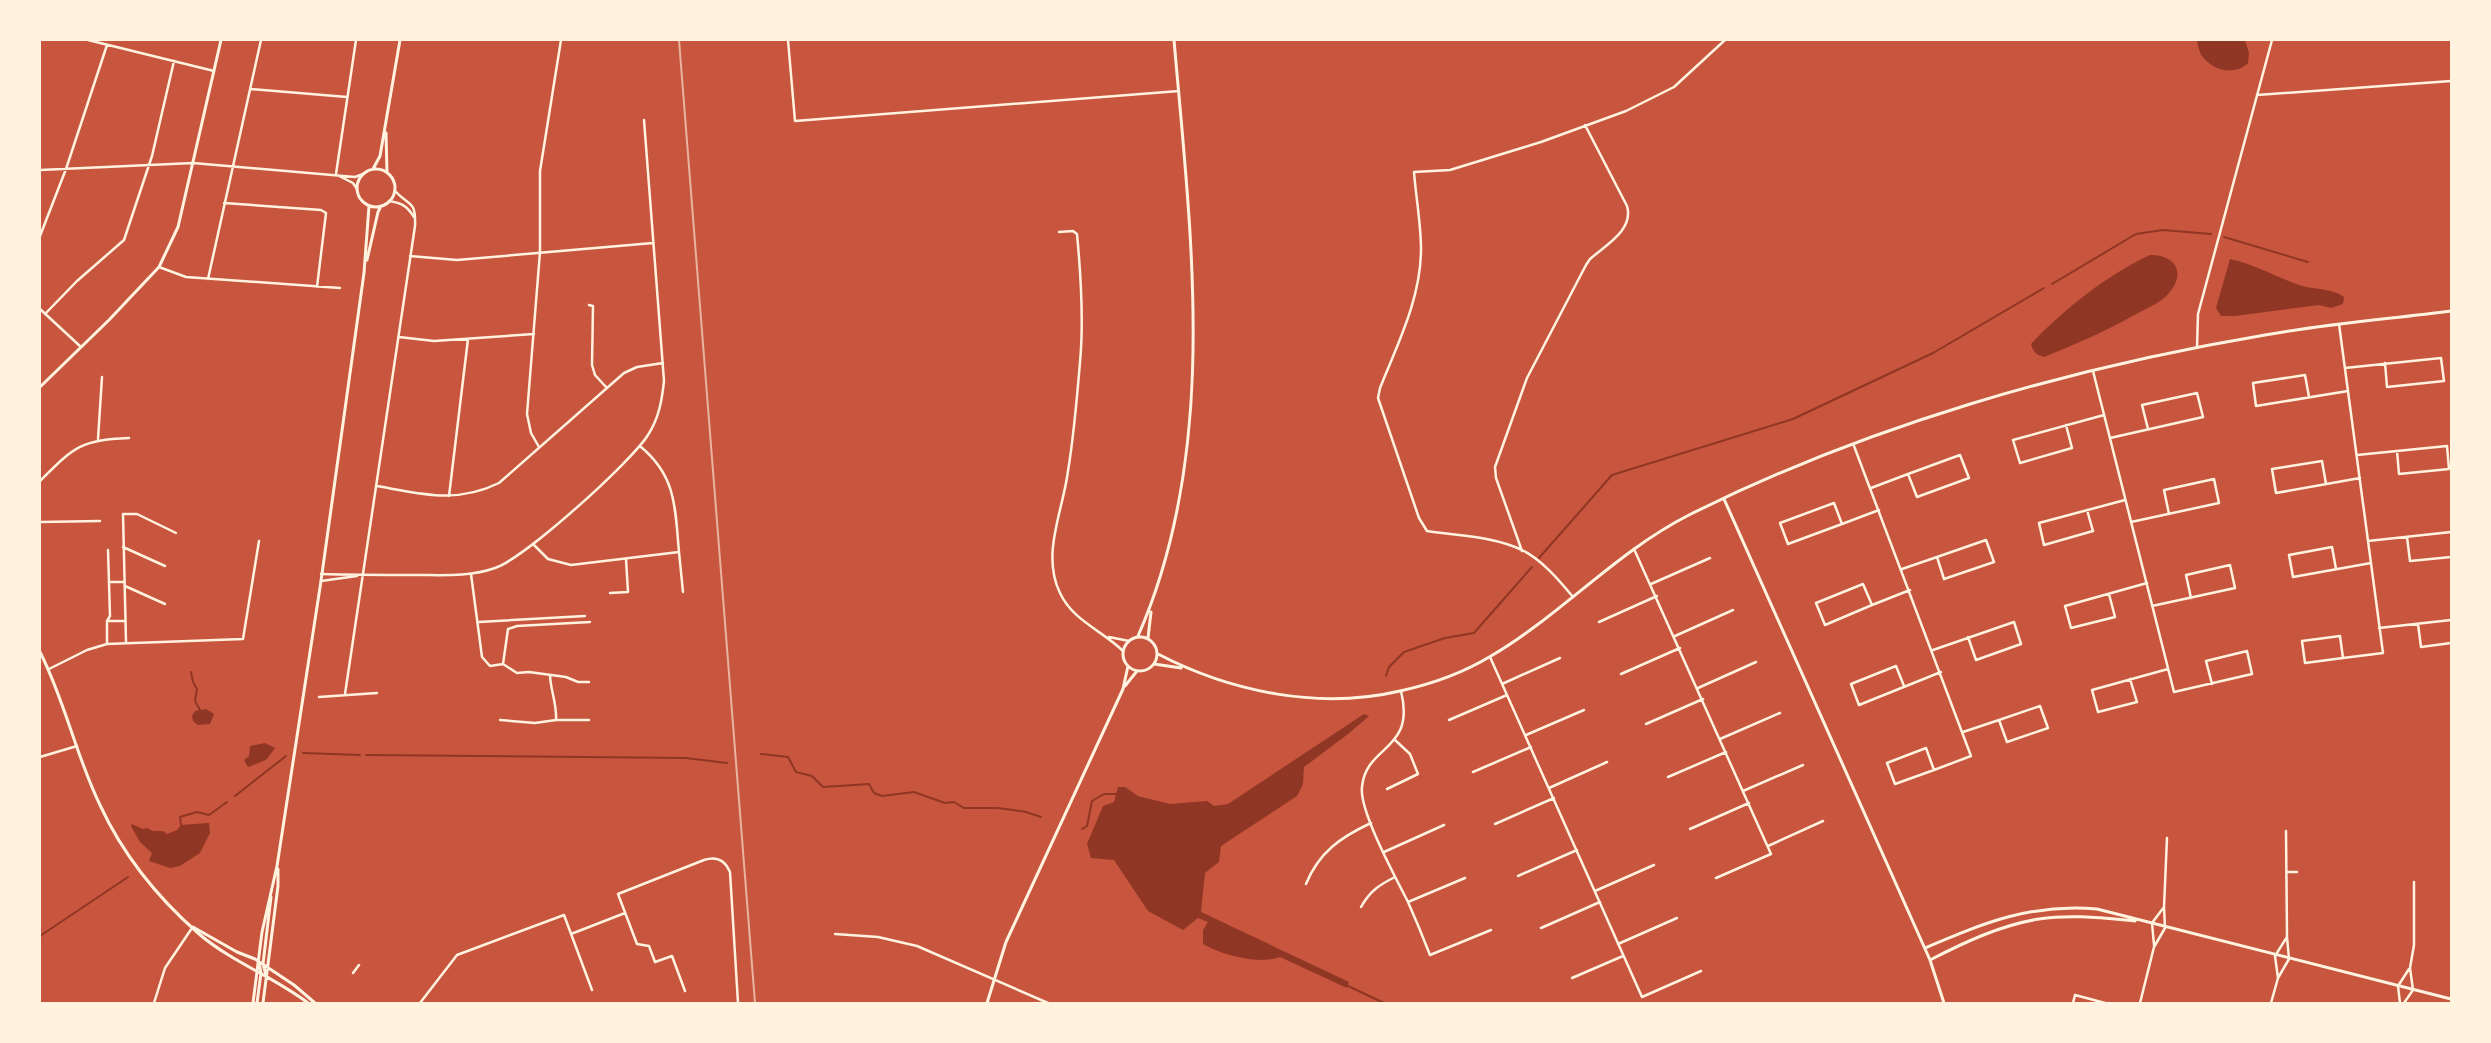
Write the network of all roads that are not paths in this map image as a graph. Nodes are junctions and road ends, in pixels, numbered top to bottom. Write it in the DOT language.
graph roads {
  1 [pos="88,40"];
  2 [pos="221,40"];
  3 [pos="261,40"];
  4 [pos="356,40"];
  5 [pos="400,40"];
  6 [pos="561,40"];
  7 [pos="788,40"];
  8 [pos="1174,40"];
  9 [pos="1725,40"];
  10 [pos="2272,40"];
  11 [pos="107,45"];
  12 [pos="174,61"];
  13 [pos="214,71"];
  14 [pos="2451,81"];
  15 [pos="250,89"];
  16 [pos="1179,90"];
  17 [pos="2257,96"];
  18 [pos="348,97"];
  19 [pos="386,120"];
  20 [pos="644,120"];
  21 [pos="1585,125"];
  22 [pos="194,163"];
  23 [pos="148,164"];
  24 [pos="233,165"];
  25 [pos="66,169"];
  26 [pos="373,169"];
  27 [pos="40,170"];
  28 [pos="387,172"];
  29 [pos="336,174"];
  30 [pos="363,174"];
  31 [pos="357,189"];
  32 [pos="394,191"];
  33 [pos="389,201"];
  34 [pos="224,203"];
  35 [pos="369,206"];
  36 [pos="381,206"];
  37 [pos="415,218"];
  38 [pos="1059,232"];
  39 [pos="40,236"];
  40 [pos="653,243"];
  41 [pos="540,252"];
  42 [pos="410,256"];
  43 [pos="159,267"];
  44 [pos="364,272"];
  45 [pos="208,279"];
  46 [pos="317,286"];
  47 [pos="340,288"];
  48 [pos="589,306"];
  49 [pos="40,309"];
  50 [pos="2451,311"];
  51 [pos="45,314"];
  52 [pos="2339,324"];
  53 [pos="534,334"];
  54 [pos="399,337"];
  55 [pos="468,339"];
  56 [pos="2197,347"];
  57 [pos="81,348"];
  58 [pos="663,363"];
  59 [pos="2385,364"];
  60 [pos="2345,368"];
  61 [pos="2093,371"];
  62 [pos="102,377"];
  63 [pos="606,387"];
  64 [pos="40,388"];
  65 [pos="2348,391"];
  66 [pos="2309,398"];
  67 [pos="2104,415"];
  68 [pos="2066,425"];
  69 [pos="2148,429"];
  70 [pos="129,438"];
  71 [pos="2110,438"];
  72 [pos="98,439"];
  73 [pos="1854,446"];
  74 [pos="539,447"];
  75 [pos="640,447"];
  76 [pos="2397,451"];
  77 [pos="2357,455"];
  78 [pos="1908,474"];
  79 [pos="2360,478"];
  80 [pos="40,480"];
  81 [pos="2326,484"];
  82 [pos="377,486"];
  83 [pos="1871,488"];
  84 [pos="449,496"];
  85 [pos="1724,499"];
  86 [pos="2125,500"];
  87 [pos="1880,510"];
  88 [pos="2087,510"];
  89 [pos="2169,514"];
  90 [pos="100,521"];
  91 [pos="40,522"];
  92 [pos="2131,522"];
  93 [pos="1842,524"];
  94 [pos="2451,532"];
  95 [pos="176,533"];
  96 [pos="2407,537"];
  97 [pos="2368,541"];
  98 [pos="259,542"];
  99 [pos="534,544"];
  100 [pos="124,547"];
  101 [pos="1634,549"];
  102 [pos="108,550"];
  103 [pos="1522,551"];
  104 [pos="679,552"];
  105 [pos="1937,557"];
  106 [pos="2451,557"];
  107 [pos="1710,558"];
  108 [pos="626,559"];
  109 [pos="2371,563"];
  110 [pos="165,566"];
  111 [pos="1902,569"];
  112 [pos="2336,569"];
  113 [pos="322,574"];
  114 [pos="471,574"];
  115 [pos="364,575"];
  116 [pos="321,581"];
  117 [pos="109,582"];
  118 [pos="124,584"];
  119 [pos="1651,584"];
  120 [pos="2147,584"];
  121 [pos="1910,590"];
  122 [pos="683,592"];
  123 [pos="610,593"];
  124 [pos="2109,594"];
  125 [pos="1656,596"];
  126 [pos="1573,597"];
  127 [pos="2191,598"];
  128 [pos="165,604"];
  129 [pos="1872,605"];
  130 [pos="2152,606"];
  131 [pos="1151,609"];
  132 [pos="1733,610"];
  133 [pos="585,616"];
  134 [pos="2451,620"];
  135 [pos="106,621"];
  136 [pos="125,621"];
  137 [pos="479,622"];
  138 [pos="590,622"];
  139 [pos="1598,622"];
  140 [pos="2418,624"];
  141 [pos="2380,628"];
  142 [pos="1138,636"];
  143 [pos="1674,636"];
  144 [pos="1109,637"];
  145 [pos="1968,637"];
  146 [pos="1148,638"];
  147 [pos="1129,640"];
  148 [pos="126,642"];
  149 [pos="2451,643"];
  150 [pos="107,644"];
  151 [pos="1680,648"];
  152 [pos="1932,650"];
  153 [pos="1123,651"];
  154 [pos="40,652"];
  155 [pos="1158,654"];
  156 [pos="1490,657"];
  157 [pos="1560,658"];
  158 [pos="2344,658"];
  159 [pos="1756,662"];
  160 [pos="504,664"];
  161 [pos="1154,664"];
  162 [pos="1128,666"];
  163 [pos="1187,668"];
  164 [pos="48,669"];
  165 [pos="2168,669"];
  166 [pos="1137,670"];
  167 [pos="1941,672"];
  168 [pos="1621,674"];
  169 [pos="550,676"];
  170 [pos="2130,679"];
  171 [pos="589,682"];
  172 [pos="1502,684"];
  173 [pos="2212,684"];
  174 [pos="1904,686"];
  175 [pos="1698,688"];
  176 [pos="1123,689"];
  177 [pos="1401,691"];
  178 [pos="377,693"];
  179 [pos="345,694"];
  180 [pos="1507,694"];
  181 [pos="319,696"];
  182 [pos="1703,699"];
  183 [pos="1584,710"];
  184 [pos="1780,713"];
  185 [pos="500,720"];
  186 [pos="556,720"];
  187 [pos="589,720"];
  188 [pos="1449,720"];
  189 [pos="1999,720"];
  190 [pos="1646,724"];
  191 [pos="1963,732"];
  192 [pos="1526,735"];
  193 [pos="1720,739"];
  194 [pos="1395,740"];
  195 [pos="77,746"];
  196 [pos="1531,746"];
  197 [pos="1726,752"];
  198 [pos="40,757"];
  199 [pos="1607,762"];
  200 [pos="1803,765"];
  201 [pos="1934,770"];
  202 [pos="1473,772"];
  203 [pos="1668,777"];
  204 [pos="1549,788"];
  205 [pos="1387,789"];
  206 [pos="1743,791"];
  207 [pos="1554,798"];
  208 [pos="1749,803"];
  209 [pos="1824,821"];
  210 [pos="1370,822"];
  211 [pos="1495,824"];
  212 [pos="1444,826"];
  213 [pos="1690,829"];
  214 [pos="2286,832"];
  215 [pos="2167,838"];
  216 [pos="1768,846"];
  217 [pos="1577,850"];
  218 [pos="1384,852"];
  219 [pos="1654,865"];
  220 [pos="278,866"];
  221 [pos="2286,872"];
  222 [pos="2298,872"];
  223 [pos="1518,876"];
  224 [pos="1395,877"];
  225 [pos="1465,878"];
  226 [pos="1716,878"];
  227 [pos="2414,882"];
  228 [pos="1306,884"];
  229 [pos="1595,891"];
  230 [pos="270,894"];
  231 [pos="1408,902"];
  232 [pos="1600,902"];
  233 [pos="1361,907"];
  234 [pos="2164,907"];
  235 [pos="625,913"];
  236 [pos="1677,918"];
  237 [pos="2143,922"];
  238 [pos="2152,924"];
  239 [pos="192,926"];
  240 [pos="1541,928"];
  241 [pos="2166,928"];
  242 [pos="1491,930"];
  243 [pos="571,934"];
  244 [pos="835,934"];
  245 [pos="2287,937"];
  246 [pos="1618,944"];
  247 [pos="2154,946"];
  248 [pos="1926,948"];
  249 [pos="1623,956"];
  250 [pos="2275,956"];
  251 [pos="2289,959"];
  252 [pos="1930,960"];
  253 [pos="258,961"];
  254 [pos="359,965"];
  255 [pos="265,966"];
  256 [pos="2410,968"];
  257 [pos="259,971"];
  258 [pos="1701,971"];
  259 [pos="353,972"];
  260 [pos="266,976"];
  261 [pos="1572,978"];
  262 [pos="2278,978"];
  263 [pos="993,979"];
  264 [pos="2398,986"];
  265 [pos="592,990"];
  266 [pos="685,990"];
  267 [pos="2412,990"];
  268 [pos="2451,999"];
  269 [pos="154,1003"];
  270 [pos="253,1003"];
  271 [pos="258,1003"];
  272 [pos="263,1003"];
  273 [pos="308,1003"];
  274 [pos="315,1003"];
  275 [pos="420,1003"];
  276 [pos="738,1003"];
  277 [pos="987,1003"];
  278 [pos="1048,1003"];
  279 [pos="1944,1003"];
  280 [pos="2073,1003"];
  281 [pos="2105,1003"];
  282 [pos="2140,1003"];
  283 [pos="2271,1003"];
  284 [pos="2400,1003"];
  285 [pos="2404,1003"];
  1 -- 11 [label="street"];
  2 -- 13 [label="street"];
  3 -- 15 [label="street"];
  4 -- 18 [label="street"];
  5 -- 19 [label="street"];
  6 -- 41 [label="street"];
  7 -- 16 [label="street"];
  8 -- 16 [label="street"];
  9 -- 21 [label="street"];
  10 -- 17 [label="street"];
  11 -- 12 [label="street"];
  11 -- 25 [label="street"];
  12 -- 13 [label="street"];
  12 -- 23 [label="street"];
  13 -- 22 [label="street"];
  14 -- 17 [label="street"];
  15 -- 18 [label="street"];
  15 -- 24 [label="street"];
  16 -- 131 [label="street"];
  17 -- 56 [label="street"];
  18 -- 29 [label="street"];
  19 -- 26 [label="street"];
  19 -- 28 [label="street"];
  20 -- 40 [label="street"];
  21 -- 103 [label="street"];
  21 -- 103 [label="street"];
  22 -- 23 [label="street"];
  22 -- 24 [label="street"];
  22 -- 43 [label="street"];
  23 -- 25 [label="street"];
  23 -- 51 [label="street"];
  24 -- 29 [label="street"];
  24 -- 34 [label="street"];
  25 -- 27 [label="street"];
  25 -- 39 [label="street"];
  26 -- 28 [label="street"];
  26 -- 30 [label="street"];
  28 -- 32 [label="street"];
  29 -- 30 [label="street"];
  29 -- 31 [label="street"];
  30 -- 31 [label="street"];
  31 -- 35 [label="street"];
  32 -- 33 [label="street"];
  32 -- 37 [label="street"];
  33 -- 36 [label="street"];
  33 -- 37 [label="street"];
  34 -- 45 [label="street"];
  34 -- 46 [label="street"];
  35 -- 36 [label="street"];
  35 -- 44 [label="street"];
  36 -- 44 [label="street"];
  37 -- 42 [label="street"];
  38 -- 144 [label="street"];
  40 -- 41 [label="street"];
  40 -- 58 [label="street"];
  41 -- 42 [label="street"];
  41 -- 53 [label="street"];
  42 -- 54 [label="street"];
  43 -- 45 [label="street"];
  43 -- 57 [label="street"];
  44 -- 113 [label="street"];
  45 -- 46 [label="street"];
  46 -- 47 [label="street"];
  48 -- 63 [label="street"];
  49 -- 51 [label="street"];
  50 -- 52 [label="street"];
  51 -- 57 [label="street"];
  52 -- 56 [label="street"];
  52 -- 60 [label="street"];
  53 -- 55 [label="street"];
  53 -- 74 [label="street"];
  54 -- 55 [label="street"];
  54 -- 82 [label="street"];
  55 -- 84 [label="street"];
  56 -- 61 [label="street"];
  57 -- 64 [label="street"];
  58 -- 63 [label="street"];
  58 -- 75 [label="street"];
  59 -- 59 [label="street"];
  59 -- 60 [label="street"];
  60 -- 65 [label="street"];
  61 -- 67 [label="street"];
  61 -- 73 [label="street"];
  62 -- 72 [label="street"];
  63 -- 74 [label="street"];
  65 -- 66 [label="street"];
  65 -- 77 [label="street"];
  66 -- 66 [label="street"];
  67 -- 68 [label="street"];
  67 -- 71 [label="street"];
  68 -- 68 [label="street"];
  69 -- 69 [label="street"];
  69 -- 71 [label="street"];
  70 -- 72 [label="street"];
  71 -- 86 [label="street"];
  72 -- 80 [label="street"];
  73 -- 83 [label="street"];
  73 -- 85 [label="street"];
  74 -- 84 [label="street"];
  75 -- 99 [label="street"];
  75 -- 104 [label="street"];
  76 -- 76 [label="street"];
  76 -- 77 [label="street"];
  77 -- 79 [label="street"];
  78 -- 78 [label="street"];
  78 -- 83 [label="street"];
  79 -- 81 [label="street"];
  79 -- 97 [label="street"];
  81 -- 81 [label="street"];
  82 -- 84 [label="street"];
  82 -- 115 [label="street"];
  83 -- 87 [label="street"];
  85 -- 101 [label="street"];
  85 -- 248 [label="street"];
  86 -- 88 [label="street"];
  86 -- 92 [label="street"];
  87 -- 93 [label="street"];
  87 -- 111 [label="street"];
  88 -- 88 [label="street"];
  89 -- 89 [label="street"];
  89 -- 92 [label="street"];
  90 -- 91 [label="street"];
  92 -- 120 [label="street"];
  93 -- 93 [label="street"];
  94 -- 96 [label="street"];
  95 -- 100 [label="street"];
  96 -- 97 [label="street"];
  96 -- 106 [label="street"];
  97 -- 109 [label="street"];
  98 -- 148 [label="street"];
  99 -- 108 [label="street"];
  99 -- 114 [label="street"];
  100 -- 110 [label="street"];
  100 -- 118 [label="street"];
  101 -- 119 [label="street"];
  101 -- 126 [label="street"];
  102 -- 117 [label="street"];
  103 -- 126 [label="street"];
  104 -- 108 [label="street"];
  104 -- 122 [label="street"];
  105 -- 105 [label="street"];
  105 -- 111 [label="street"];
  107 -- 119 [label="street"];
  108 -- 123 [label="street"];
  109 -- 112 [label="street"];
  109 -- 141 [label="street"];
  111 -- 121 [label="street"];
  112 -- 112 [label="street"];
  113 -- 115 [label="street"];
  113 -- 116 [label="street"];
  114 -- 115 [label="street"];
  114 -- 137 [label="street"];
  115 -- 116 [label="street"];
  115 -- 179 [label="street"];
  116 -- 220 [label="street"];
  117 -- 118 [label="street"];
  117 -- 135 [label="street"];
  118 -- 128 [label="street"];
  118 -- 136 [label="street"];
  119 -- 125 [label="street"];
  120 -- 124 [label="street"];
  120 -- 130 [label="street"];
  121 -- 129 [label="street"];
  121 -- 152 [label="street"];
  124 -- 124 [label="street"];
  125 -- 139 [label="street"];
  125 -- 143 [label="street"];
  126 -- 156 [label="street"];
  127 -- 127 [label="street"];
  127 -- 130 [label="street"];
  129 -- 129 [label="street"];
  130 -- 165 [label="street"];
  131 -- 142 [label="street"];
  131 -- 146 [label="street"];
  132 -- 143 [label="street"];
  133 -- 137 [label="street"];
  134 -- 140 [label="street"];
  135 -- 136 [label="street"];
  135 -- 150 [label="street"];
  136 -- 148 [label="street"];
  137 -- 160 [label="street"];
  138 -- 160 [label="street"];
  140 -- 141 [label="street"];
  140 -- 149 [label="street"];
  141 -- 158 [label="street"];
  142 -- 146 [label="street"];
  142 -- 147 [label="street"];
  143 -- 151 [label="street"];
  144 -- 147 [label="street"];
  144 -- 153 [label="street"];
  145 -- 145 [label="street"];
  145 -- 152 [label="street"];
  146 -- 155 [label="street"];
  147 -- 153 [label="street"];
  148 -- 150 [label="street"];
  150 -- 164 [label="street"];
  151 -- 168 [label="street"];
  151 -- 175 [label="street"];
  152 -- 167 [label="street"];
  153 -- 162 [label="street"];
  154 -- 164 [label="street"];
  155 -- 161 [label="street"];
  155 -- 163 [label="street"];
  156 -- 172 [label="street"];
  156 -- 177 [label="street"];
  157 -- 172 [label="street"];
  158 -- 158 [label="street"];
  159 -- 175 [label="street"];
  160 -- 169 [label="street"];
  161 -- 163 [label="street"];
  161 -- 166 [label="street"];
  162 -- 166 [label="street"];
  162 -- 176 [label="street"];
  163 -- 177 [label="street"];
  164 -- 195 [label="street"];
  165 -- 170 [label="street"];
  165 -- 173 [label="street"];
  166 -- 176 [label="street"];
  167 -- 174 [label="street"];
  167 -- 191 [label="street"];
  169 -- 171 [label="street"];
  169 -- 186 [label="street"];
  170 -- 170 [label="street"];
  172 -- 180 [label="street"];
  173 -- 173 [label="street"];
  174 -- 174 [label="street"];
  175 -- 182 [label="street"];
  176 -- 263 [label="street"];
  177 -- 194 [label="street"];
  178 -- 179 [label="street"];
  179 -- 181 [label="street"];
  180 -- 188 [label="street"];
  180 -- 192 [label="street"];
  182 -- 190 [label="street"];
  182 -- 193 [label="street"];
  183 -- 192 [label="street"];
  184 -- 193 [label="street"];
  185 -- 186 [label="street"];
  186 -- 187 [label="street"];
  189 -- 189 [label="street"];
  189 -- 191 [label="street"];
  191 -- 201 [label="street"];
  192 -- 196 [label="street"];
  193 -- 197 [label="street"];
  194 -- 205 [label="street"];
  194 -- 210 [label="street"];
  195 -- 198 [label="street"];
  195 -- 239 [label="street"];
  196 -- 202 [label="street"];
  196 -- 204 [label="street"];
  197 -- 203 [label="street"];
  197 -- 206 [label="street"];
  199 -- 204 [label="street"];
  200 -- 206 [label="street"];
  201 -- 201 [label="street"];
  204 -- 207 [label="street"];
  206 -- 208 [label="street"];
  207 -- 211 [label="street"];
  207 -- 217 [label="street"];
  208 -- 213 [label="street"];
  208 -- 216 [label="street"];
  209 -- 216 [label="street"];
  210 -- 218 [label="street"];
  210 -- 228 [label="street"];
  212 -- 218 [label="street"];
  214 -- 221 [label="street"];
  215 -- 234 [label="street"];
  216 -- 226 [label="street"];
  217 -- 223 [label="street"];
  217 -- 229 [label="street"];
  218 -- 224 [label="street"];
  219 -- 229 [label="street"];
  220 -- 230 [label="street"];
  220 -- 255 [label="street"];
  221 -- 222 [label="street"];
  221 -- 245 [label="street"];
  224 -- 231 [label="street"];
  224 -- 233 [label="street"];
  225 -- 231 [label="street"];
  227 -- 256 [label="street"];
  229 -- 232 [label="street"];
  230 -- 253 [label="street"];
  230 -- 255 [label="street"];
  231 -- 242 [label="street"];
  232 -- 240 [label="street"];
  232 -- 246 [label="street"];
  234 -- 238 [label="street"];
  234 -- 241 [label="street"];
  235 -- 243 [label="street"];
  235 -- 266 [label="street"];
  235 -- 276 [label="street"];
  236 -- 246 [label="street"];
  237 -- 238 [label="street"];
  237 -- 248 [label="street"];
  237 -- 252 [label="street"];
  238 -- 241 [label="street"];
  238 -- 247 [label="street"];
  239 -- 253 [label="street"];
  239 -- 257 [label="street"];
  239 -- 269 [label="street"];
  241 -- 247 [label="street"];
  241 -- 250 [label="street"];
  243 -- 265 [label="street"];
  243 -- 275 [label="street"];
  244 -- 263 [label="street"];
  245 -- 250 [label="street"];
  245 -- 251 [label="street"];
  246 -- 249 [label="street"];
  247 -- 282 [label="street"];
  248 -- 252 [label="street"];
  249 -- 258 [label="street"];
  249 -- 261 [label="street"];
  250 -- 251 [label="street"];
  250 -- 262 [label="street"];
  251 -- 262 [label="street"];
  251 -- 264 [label="street"];
  252 -- 279 [label="street"];
  253 -- 255 [label="street"];
  253 -- 257 [label="street"];
  254 -- 259 [label="street"];
  255 -- 260 [label="street"];
  255 -- 274 [label="street"];
  256 -- 264 [label="street"];
  256 -- 267 [label="street"];
  257 -- 260 [label="street"];
  257 -- 270 [label="street"];
  257 -- 271 [label="street"];
  260 -- 272 [label="street"];
  260 -- 273 [label="street"];
  262 -- 283 [label="street"];
  263 -- 277 [label="street"];
  263 -- 278 [label="street"];
  264 -- 267 [label="street"];
  264 -- 284 [label="street"];
  267 -- 268 [label="street"];
  267 -- 285 [label="street"];
  280 -- 281 [label="street"];
}
